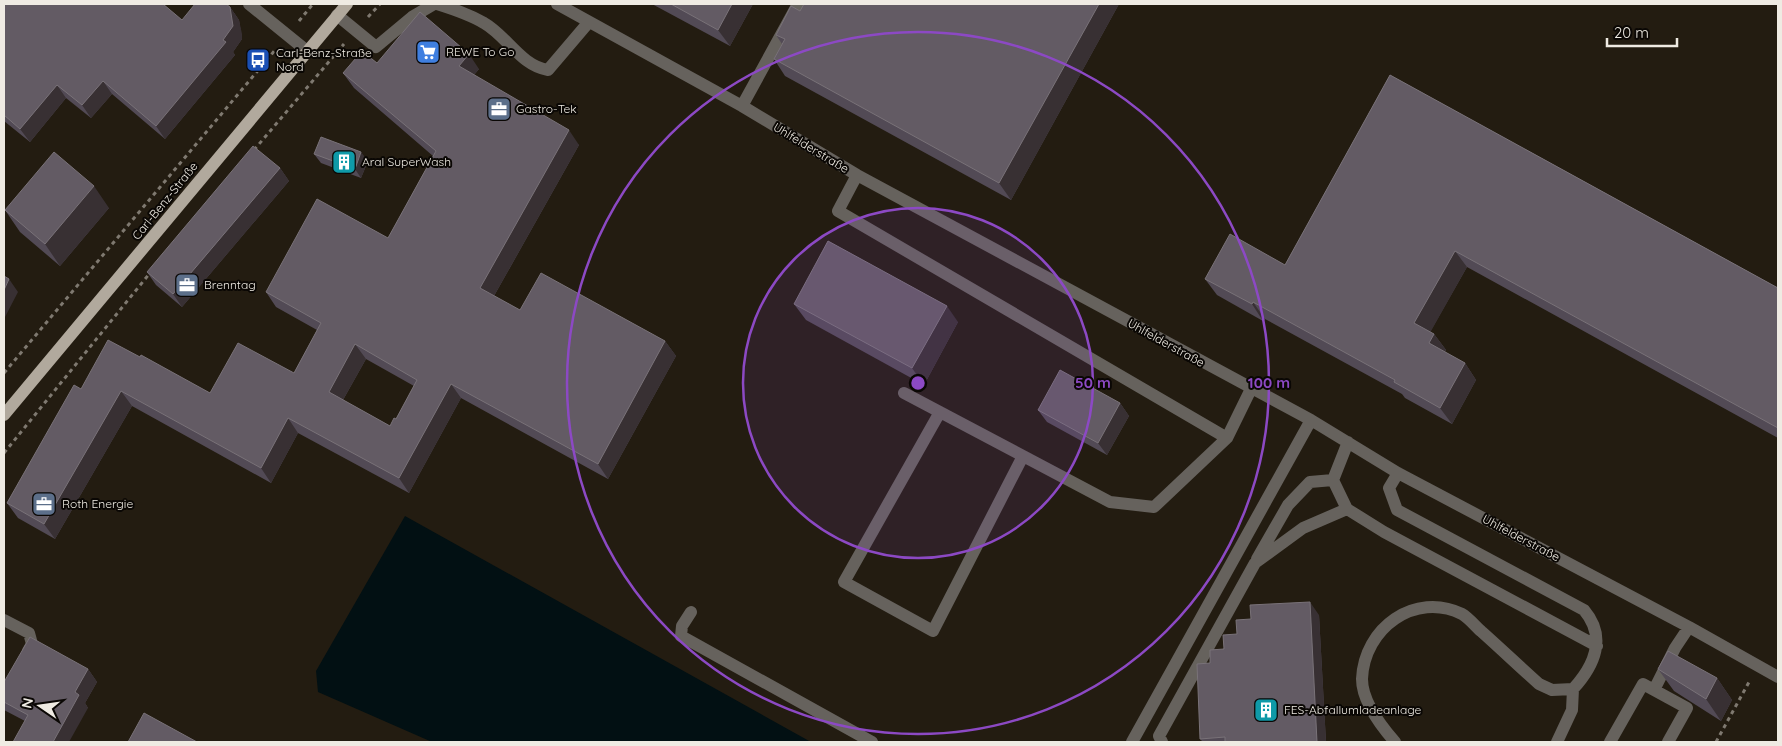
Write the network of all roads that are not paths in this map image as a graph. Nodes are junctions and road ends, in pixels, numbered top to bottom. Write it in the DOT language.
graph roads {
  1 [pos="249,4"];
  2 [pos="347,4"];
  3 [pos="436,4"];
  4 [pos="557,4"];
  5 [pos="798,4"];
  6 [pos="337,15"];
  7 [pos="588,22"];
  8 [pos="307,51"];
  9 [pos="742,106"];
  10 [pos="857,175"];
  11 [pos="1251,389"];
  12 [pos="904,393"];
  13 [pos="940,412"];
  14 [pos="4,415"];
  15 [pos="1311,420"];
  16 [pos="1227,438"];
  17 [pos="1348,442"];
  18 [pos="1023,456"];
  19 [pos="1398,473"];
  20 [pos="1333,480"];
  21 [pos="1347,509"];
  22 [pos="1255,563"];
  23 [pos="691,612"];
  24 [pos="4,620"];
  25 [pos="1689,627"];
  26 [pos="1597,646"];
  27 [pos="22,660"];
  28 [pos="1778,677"];
  29 [pos="1573,689"];
  30 [pos="1654,690"];
  31 [pos="872,742"];
  32 [pos="1132,742"];
  33 [pos="1162,742"];
  34 [pos="1395,742"];
  35 [pos="1557,742"];
  36 [pos="1610,742"];
  37 [pos="1668,742"];
  1 -- 8 [label="street"];
  2 -- 6 [label="main road, Carl-Benz-Straße"];
  3 -- 6 [label="street"];
  3 -- 7 [label="street"];
  4 -- 7 [label="street, Uhlfelderstraße"];
  5 -- 9 [label="street"];
  6 -- 8 [label="main road, Carl-Benz-Straße"];
  7 -- 9 [label="street, Uhlfelderstraße"];
  8 -- 14 [label="main road, Carl-Benz-Straße"];
  9 -- 10 [label="street, Uhlfelderstraße"];
  10 -- 11 [label="street, Uhlfelderstraße"];
  10 -- 16 [label="street"];
  11 -- 15 [label="street, Uhlfelderstraße"];
  11 -- 16 [label="street"];
  12 -- 13 [label="street"];
  13 -- 18 [label="street"];
  13 -- 18 [label="street"];
  15 -- 17 [label="street, Uhlfelderstraße"];
  15 -- 32 [label="street"];
  16 -- 18 [label="street"];
  17 -- 19 [label="street, Uhlfelderstraße"];
  17 -- 20 [label="street"];
  19 -- 25 [label="street, Uhlfelderstraße"];
  19 -- 26 [label="street"];
  20 -- 21 [label="street"];
  20 -- 22 [label="street"];
  21 -- 22 [label="street"];
  21 -- 26 [label="street"];
  22 -- 33 [label="street"];
  23 -- 31 [label="street"];
  24 -- 27 [label="street"];
  25 -- 28 [label="street, Uhlfelderstraße"];
  25 -- 30 [label="street"];
  26 -- 29 [label="street"];
  29 -- 34 [label="street"];
  29 -- 35 [label="street"];
  30 -- 36 [label="street"];
  30 -- 37 [label="street"];
}
